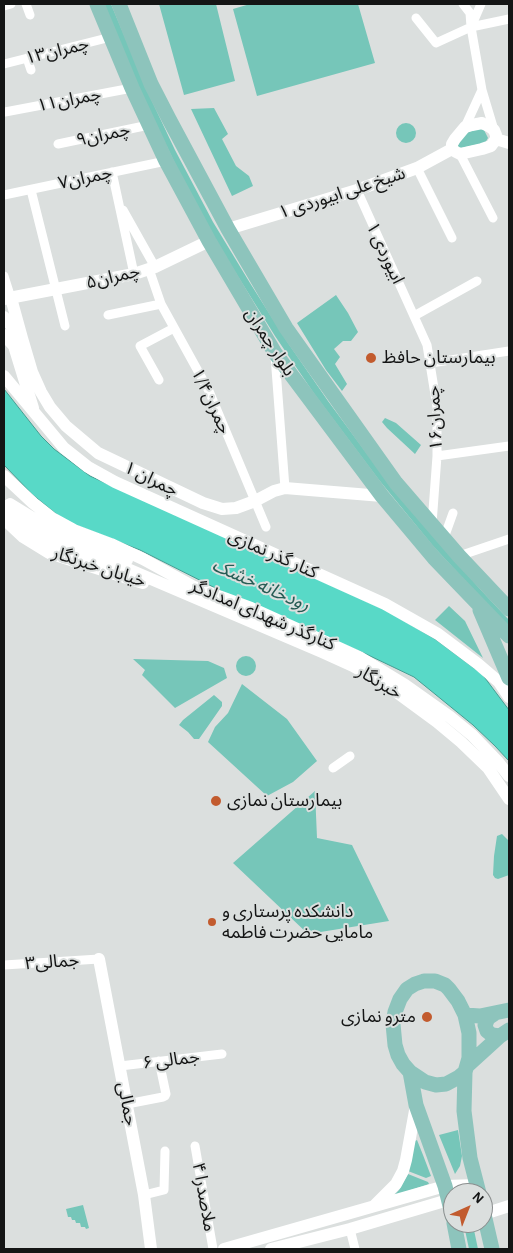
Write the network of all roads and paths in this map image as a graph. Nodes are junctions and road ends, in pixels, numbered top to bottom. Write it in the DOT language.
graph roads {
  1 [pos="11,4"];
  2 [pos="26,4"];
  3 [pos="97,4"];
  4 [pos="119,4"];
  5 [pos="463,4"];
  6 [pos="481,4"];
  7 [pos="4,6"];
  8 [pos="30,15"];
  9 [pos="416,18"];
  10 [pos="509,19"];
  11 [pos="471,27"];
  12 [pos="111,37"];
  13 [pos="27,58"];
  14 [pos="4,64"];
  15 [pos="30,70"];
  16 [pos="132,88"];
  17 [pos="482,90"];
  18 [pos="5,112"];
  19 [pos="149,125"];
  20 [pos="465,128"];
  21 [pos="495,135"];
  22 [pos="509,143"];
  23 [pos="58,144"];
  24 [pos="456,152"];
  25 [pos="166,160"];
  26 [pos="417,168"];
  27 [pos="112,172"];
  28 [pos="31,190"];
  29 [pos="357,190"];
  30 [pos="4,195"];
  31 [pos="118,201"];
  32 [pos="493,218"];
  33 [pos="228,229"];
  34 [pos="452,238"];
  35 [pos="209,240"];
  36 [pos="152,268"];
  37 [pos="134,274"];
  38 [pos="4,276"];
  39 [pos="477,281"];
  40 [pos="57,289"];
  41 [pos="8,299"];
  42 [pos="161,304"];
  43 [pos="108,316"];
  44 [pos="414,316"];
  45 [pos="4,317"];
  46 [pos="66,326"];
  47 [pos="174,328"];
  48 [pos="4,335"];
  49 [pos="22,338"];
  50 [pos="509,351"];
  51 [pos="275,353"];
  52 [pos="431,363"];
  53 [pos="4,376"];
  54 [pos="159,380"];
  55 [pos="35,414"];
  56 [pos="509,446"];
  57 [pos="437,456"];
  58 [pos="4,476"];
  59 [pos="285,488"];
  60 [pos="382,496"];
  61 [pos="4,499"];
  62 [pos="255,501"];
  63 [pos="4,506"];
  64 [pos="453,513"];
  65 [pos="4,520"];
  66 [pos="432,524"];
  67 [pos="266,527"];
  68 [pos="444,538"];
  69 [pos="509,539"];
  70 [pos="459,556"];
  71 [pos="194,587"];
  72 [pos="174,589"];
  73 [pos="475,599"];
  74 [pos="509,609"];
  75 [pos="509,636"];
  76 [pos="509,678"];
  77 [pos="509,698"];
  78 [pos="350,756"];
  79 [pos="333,768"];
  80 [pos="509,776"];
  81 [pos="509,799"];
  82 [pos="99,958"];
  83 [pos="4,965"];
  84 [pos="509,1010"];
  85 [pos="494,1014"];
  86 [pos="465,1015"];
  87 [pos="505,1033"];
  88 [pos="222,1054"];
  89 [pos="159,1061"];
  90 [pos="120,1066"];
  91 [pos="466,1069"];
  92 [pos="410,1072"];
  93 [pos="127,1104"];
  94 [pos="416,1105"];
  95 [pos="195,1146"];
  96 [pos="165,1151"];
  97 [pos="448,1183"];
  98 [pos="476,1183"];
  99 [pos="144,1195"];
  100 [pos="443,1196"];
  101 [pos="443,1197"];
  102 [pos="509,1206"];
  103 [pos="374,1207"];
  104 [pos="493,1213"];
  105 [pos="350,1229"];
  106 [pos="458,1233"];
  107 [pos="488,1233"];
  108 [pos="151,1249"];
  109 [pos="213,1249"];
  110 [pos="224,1249"];
  111 [pos="271,1249"];
  112 [pos="355,1249"];
  113 [pos="460,1249"];
  114 [pos="492,1249"];
  1 -- 7 [label="street"];
  2 -- 8 [label="street"];
  3 -- 12 [label="main road, بلوار چمران"];
  4 -- 33 [label="main road, بلوار چمران"];
  5 -- 11 [label="street"];
  6 -- 11 [label="street"];
  9 -- 11 [label="street"];
  10 -- 11 [label="street"];
  11 -- 17 [label="street"];
  12 -- 13 [label="street, چمران۱۳"];
  12 -- 16 [label="main road, بلوار چمران"];
  13 -- 14 [label="street, چمران۱۳"];
  13 -- 15 [label="street"];
  16 -- 18 [label="street, چمران۱۱"];
  16 -- 19 [label="main road, بلوار چمران"];
  17 -- 20 [label="street"];
  17 -- 21 [label="street"];
  19 -- 23 [label="street, چمران۹"];
  19 -- 25 [label="main road, بلوار چمران"];
  20 -- 21 [label="main road"];
  20 -- 24 [label="main road"];
  21 -- 22 [label="main road"];
  21 -- 24 [label="main road"];
  24 -- 26 [label="main road, شیخ علی ابیوردی ۱"];
  24 -- 32 [label="street"];
  25 -- 27 [label="street, چمران۷"];
  25 -- 35 [label="main road, بلوار چمران"];
  26 -- 29 [label="main road, شیخ علی ابیوردی ۱"];
  26 -- 34 [label="street"];
  27 -- 28 [label="street, چمران۷"];
  27 -- 31 [label="street"];
  28 -- 30 [label="street, چمران۷"];
  28 -- 40 [label="street"];
  29 -- 33 [label="main road, شیخ علی ابیوردی ۱"];
  29 -- 44 [label="street, ۱ ابیوردی"];
  31 -- 36 [label="street, چمران۱/۴"];
  31 -- 37 [label="street"];
  33 -- 66 [label="main road, بلوار چمران"];
  35 -- 36 [label="main road, چمران۵"];
  35 -- 51 [label="main road, بلوار چمران"];
  36 -- 37 [label="main road, چمران۵"];
  36 -- 42 [label="street, چمران۱/۴"];
  37 -- 40 [label="main road, چمران۵"];
  38 -- 41 [label="street"];
  39 -- 44 [label="street"];
  40 -- 41 [label="main road, چمران۵"];
  40 -- 46 [label="street"];
  41 -- 49 [label="main road, چمران ۱"];
  42 -- 43 [label="street"];
  42 -- 47 [label="street, چمران۱/۴"];
  44 -- 52 [label="street, چمران۱۶"];
  45 -- 49 [label="main road"];
  47 -- 54 [label="street"];
  47 -- 62 [label="street, چمران۱/۴"];
  48 -- 55 [label="main road"];
  49 -- 62 [label="main road, چمران ۱"];
  50 -- 52 [label="street"];
  51 -- 59 [label="street"];
  51 -- 60 [label="main road, بلوار چمران"];
  52 -- 57 [label="street, چمران۱۶"];
  53 -- 55 [label="main road, کنار گذر نمازی"];
  55 -- 77 [label="main road, کنار گذر نمازی"];
  56 -- 57 [label="street"];
  57 -- 66 [label="street, چمران۱۶"];
  58 -- 71 [label="main road, کنارگذر شهدای امدادگر"];
  59 -- 60 [label="main road, چمران ۱"];
  59 -- 62 [label="main road, چمران ۱"];
  60 -- 73 [label="main road, بلوار چمران"];
  61 -- 71 [label="main road"];
  62 -- 67 [label="street, چمران۱/۴"];
  63 -- 72 [label="main road, خبرنگار"];
  64 -- 68 [label="street"];
  65 -- 72 [label="main road, خیابان خبرنگار"];
  66 -- 68 [label="main road, بلوار چمران"];
  68 -- 70 [label="main road, بلوار چمران"];
  69 -- 70 [label="street"];
  70 -- 74 [label="main road, بلوار چمران"];
  71 -- 80 [label="main road, کنارگذر شهدای امدادگر"];
  72 -- 81 [label="main road, خبرنگار"];
  73 -- 75 [label="main road, بلوار چمران"];
  73 -- 76 [label="main road"];
  78 -- 79 [label="street"];
  82 -- 83 [label="street, جمالی۳"];
  82 -- 90 [label="main road, جمالی"];
  84 -- 85 [label="main road"];
  85 -- 86 [label="main road"];
  85 -- 87 [label="main road"];
  86 -- 91 [label="main road"];
  86 -- 92 [label="main road"];
  87 -- 91 [label="main road"];
  88 -- 89 [label="street, ۶ جمالی"];
  89 -- 90 [label="street, ۶ جمالی"];
  89 -- 93 [label="street"];
  90 -- 93 [label="main road, جمالی"];
  91 -- 92 [label="main road"];
  91 -- 98 [label="main road"];
  92 -- 94 [label="main road"];
  93 -- 99 [label="main road, جمالی"];
  94 -- 97 [label="main road"];
  94 -- 103 [label="main road"];
  95 -- 109 [label="street, ۴ ملاصدرا"];
  96 -- 99 [label="street"];
  99 -- 108 [label="main road, جمالی"];
  100 -- 103 [label="main road"];
  101 -- 105 [label="main road"];
  102 -- 104 [label="main road"];
  103 -- 110 [label="main road"];
  105 -- 111 [label="main road"];
  105 -- 112 [label="street"];
  106 -- 113 [label="main road"];
  107 -- 114 [label="main road"];
}
